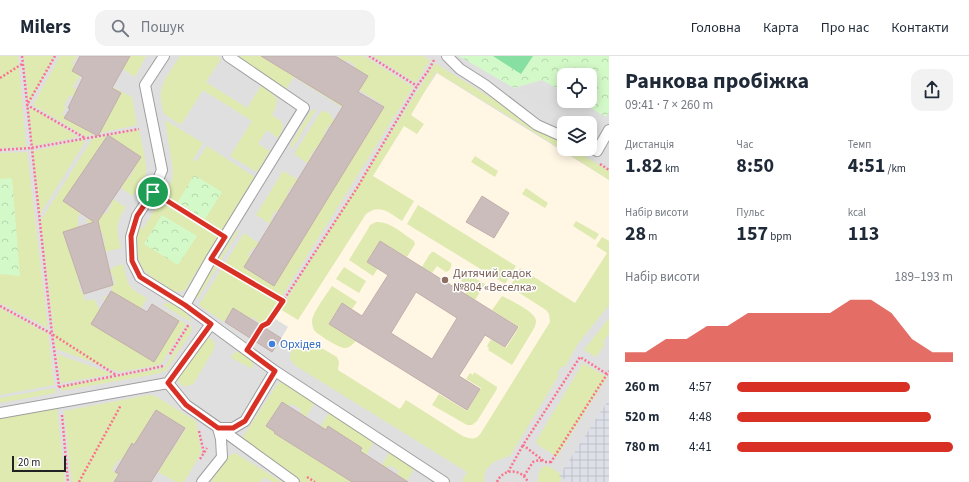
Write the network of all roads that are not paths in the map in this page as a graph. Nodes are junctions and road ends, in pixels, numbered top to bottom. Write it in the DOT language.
graph roads {
  1 [pos="164,56"];
  2 [pos="228,56"];
  3 [pos="447,56"];
  4 [pos="609,130"];
  5 [pos="557,133"];
  6 [pos="597,151"];
  7 [pos="185,305"];
  8 [pos="211,324"];
  9 [pos="275,371"];
  10 [pos="168,383"];
  11 [pos="0,413"];
  12 [pos="218,428"];
  13 [pos="202,482"];
  14 [pos="294,482"];
  15 [pos="444,482"];
  1 -- 7 [label="lane"];
  2 -- 7 [label="lane"];
  3 -- 5 [label="lane"];
  4 -- 6 [label="lane"];
  7 -- 8 [label="lane"];
  8 -- 9 [label="lane"];
  8 -- 10 [label="lane"];
  9 -- 12 [label="lane"];
  9 -- 15 [label="lane"];
  10 -- 11 [label="lane"];
  10 -- 12 [label="lane"];
  12 -- 13 [label="lane"];
  12 -- 14 [label="lane"];
}
